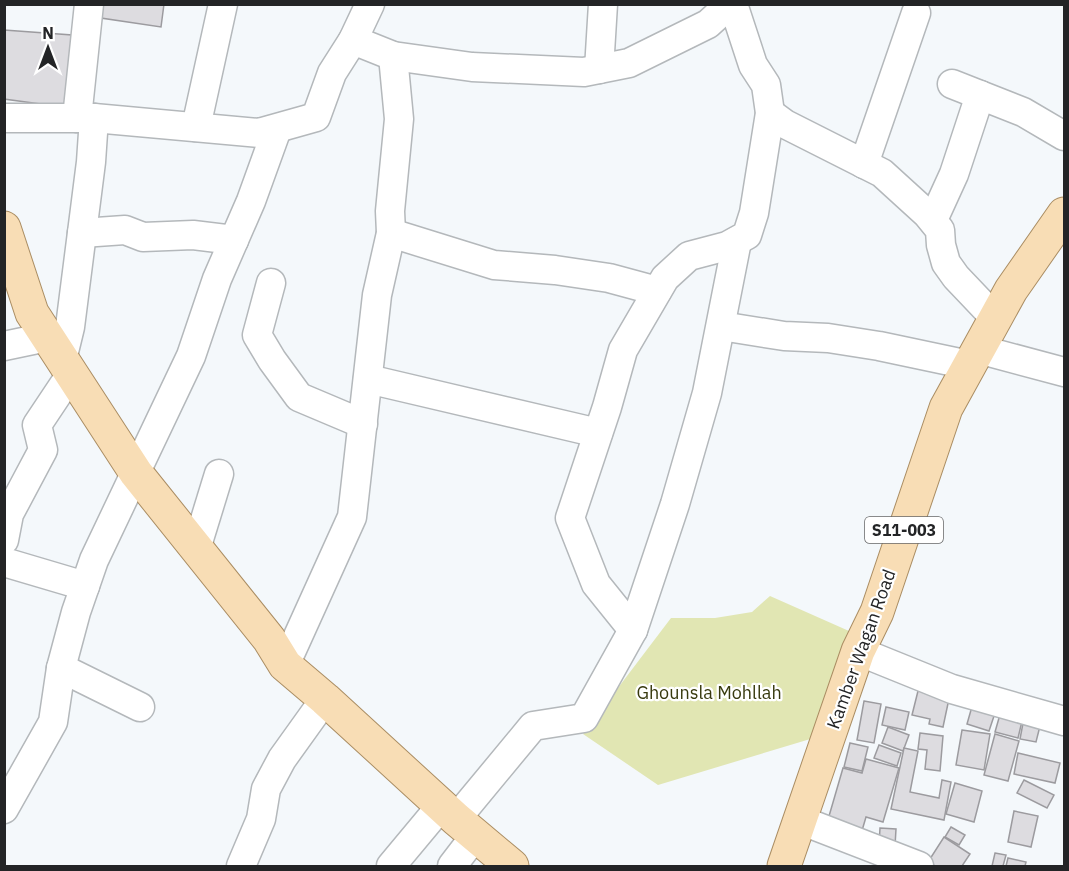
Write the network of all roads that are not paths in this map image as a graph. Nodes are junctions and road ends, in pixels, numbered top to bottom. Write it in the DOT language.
graph roads {
  1 [pos="89,4"];
  2 [pos="223,4"];
  3 [pos="370,4"];
  4 [pos="603,4"];
  5 [pos="731,4"];
  6 [pos="916,13"];
  7 [pos="353,40"];
  8 [pos="393,56"];
  9 [pos="599,69"];
  10 [pos="952,84"];
  11 [pos="980,95"];
  12 [pos="770,112"];
  13 [pos="4,118"];
  14 [pos="86,118"];
  15 [pos="196,127"];
  16 [pos="277,129"];
  17 [pos="1065,136"];
  18 [pos="864,164"];
  19 [pos="933,220"];
  20 [pos="1062,224"];
  21 [pos="4,228"];
  22 [pos="82,233"];
  23 [pos="391,233"];
  24 [pos="234,240"];
  25 [pos="737,242"];
  26 [pos="271,283"];
  27 [pos="657,291"];
  28 [pos="995,318"];
  29 [pos="721,326"];
  30 [pos="4,346"];
  31 [pos="60,357"];
  32 [pos="974,357"];
  33 [pos="1065,372"];
  34 [pos="368,379"];
  35 [pos="363,424"];
  36 [pos="598,433"];
  37 [pos="136,473"];
  38 [pos="219,474"];
  39 [pos="4,540"];
  40 [pos="196,549"];
  41 [pos="4,562"];
  42 [pos="85,586"];
  43 [pos="633,630"];
  44 [pos="858,651"];
  45 [pos="285,665"];
  46 [pos="61,668"];
  47 [pos="325,699"];
  48 [pos="140,707"];
  49 [pos="1065,721"];
  50 [pos="4,808"];
  51 [pos="457,820"];
  52 [pos="800,820"];
  53 [pos="240,867"];
  54 [pos="391,867"];
  55 [pos="452,867"];
  56 [pos="512,867"];
  57 [pos="784,867"];
  58 [pos="919,867"];
  1 -- 14 [label="street"];
  2 -- 15 [label="street"];
  3 -- 7 [label="street"];
  4 -- 9 [label="street"];
  5 -- 9 [label="street"];
  5 -- 12 [label="street"];
  6 -- 18 [label="street"];
  7 -- 8 [label="street"];
  7 -- 16 [label="street"];
  8 -- 9 [label="street"];
  8 -- 23 [label="street"];
  10 -- 11 [label="street"];
  11 -- 17 [label="street"];
  11 -- 19 [label="street"];
  12 -- 18 [label="street"];
  12 -- 25 [label="street"];
  13 -- 14 [label="street"];
  14 -- 15 [label="street"];
  14 -- 22 [label="street"];
  15 -- 16 [label="street"];
  16 -- 24 [label="street"];
  18 -- 19 [label="street"];
  19 -- 28 [label="street"];
  20 -- 28 [label="main road, Kamber Wagan Road / S11-003"];
  21 -- 31 [label="main road"];
  22 -- 24 [label="street"];
  22 -- 31 [label="street"];
  23 -- 27 [label="street"];
  23 -- 34 [label="street"];
  24 -- 37 [label="street"];
  25 -- 27 [label="street"];
  25 -- 29 [label="street"];
  26 -- 35 [label="street"];
  27 -- 36 [label="street"];
  28 -- 32 [label="main road, Kamber Wagan Road / S11-003"];
  29 -- 32 [label="street"];
  29 -- 43 [label="street"];
  30 -- 31 [label="street"];
  31 -- 37 [label="main road"];
  31 -- 39 [label="street"];
  32 -- 33 [label="street"];
  32 -- 44 [label="main road, Kamber Wagan Road / S11-003"];
  34 -- 35 [label="street"];
  34 -- 36 [label="street"];
  35 -- 45 [label="street"];
  36 -- 43 [label="street"];
  37 -- 40 [label="main road"];
  37 -- 42 [label="street"];
  38 -- 40 [label="street"];
  40 -- 45 [label="main road"];
  41 -- 42 [label="street"];
  42 -- 46 [label="street"];
  43 -- 51 [label="street"];
  44 -- 49 [label="street"];
  44 -- 52 [label="main road, Kamber Wagan Road / S11-003"];
  45 -- 47 [label="main road"];
  46 -- 48 [label="street"];
  46 -- 50 [label="street"];
  47 -- 51 [label="main road"];
  47 -- 53 [label="street"];
  51 -- 54 [label="street"];
  51 -- 55 [label="street"];
  51 -- 56 [label="main road"];
  52 -- 57 [label="main road, Kamber Wagan Road / S11-003"];
  52 -- 58 [label="street"];
}
